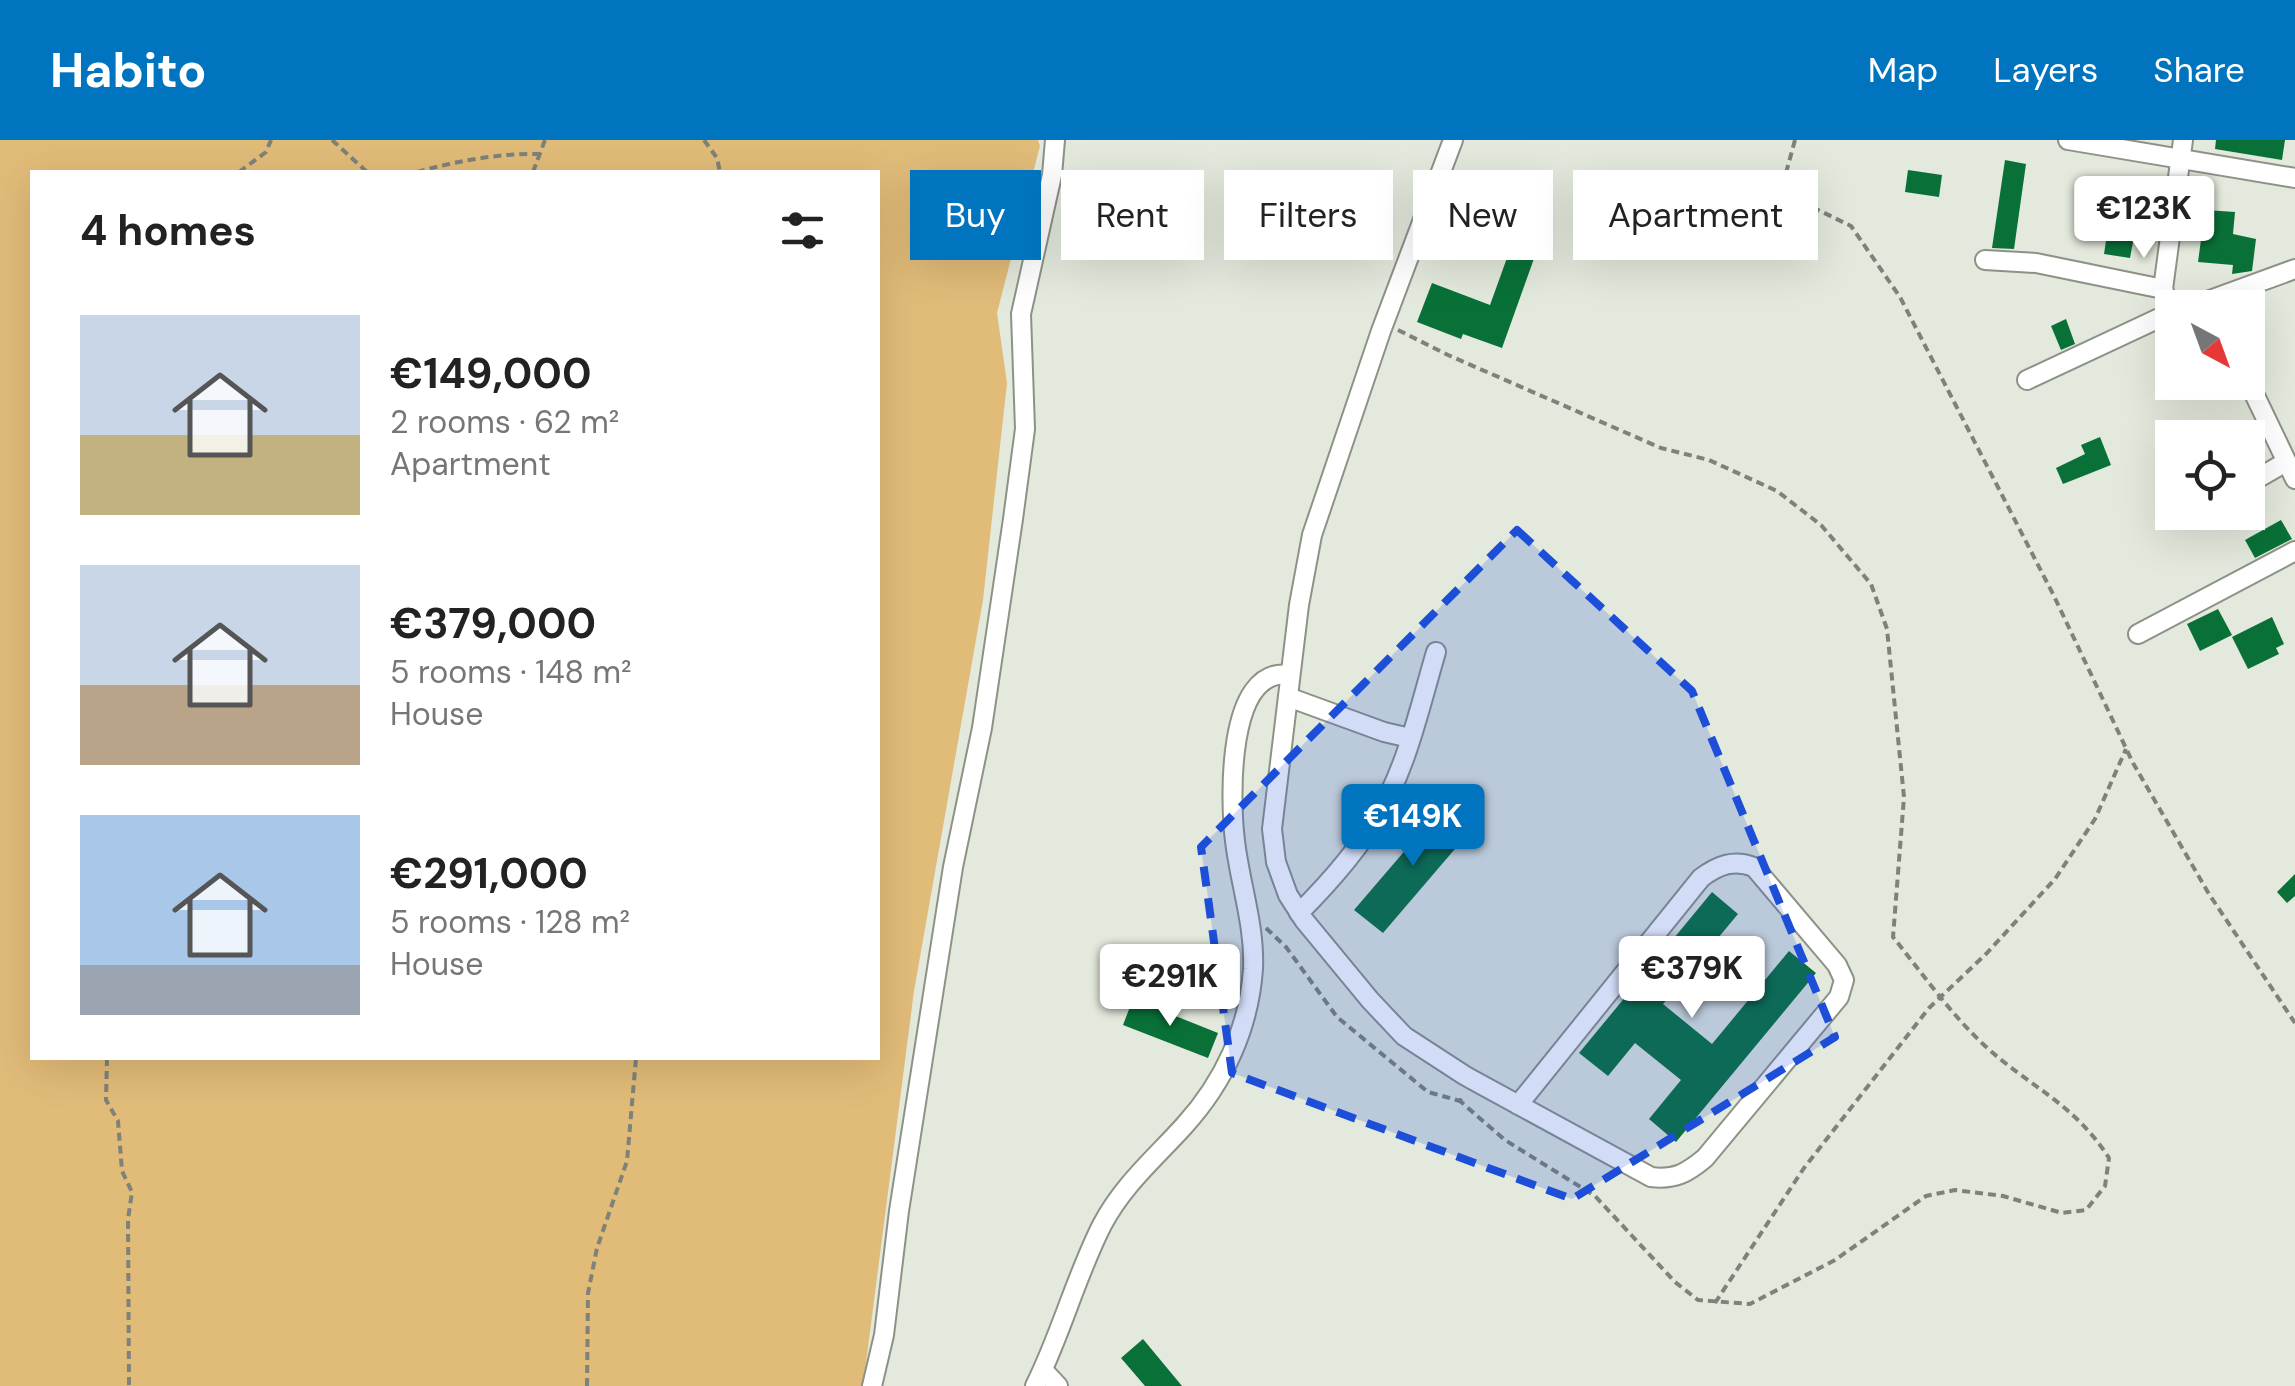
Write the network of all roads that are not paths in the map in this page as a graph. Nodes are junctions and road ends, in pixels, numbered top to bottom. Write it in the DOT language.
graph roads {
  1 [pos="1055,140"];
  2 [pos="1453,140"];
  3 [pos="2068,140"];
  4 [pos="2184,140"];
  5 [pos="2180,160"];
  6 [pos="2295,178"];
  7 [pos="1985,260"];
  8 [pos="2295,270"];
  9 [pos="2163,289"];
  10 [pos="2246,290"];
  11 [pos="2155,321"];
  12 [pos="2028,380"];
  13 [pos="2257,400"];
  14 [pos="2290,471"];
  15 [pos="2265,479"];
  16 [pos="2295,551"];
  17 [pos="2138,634"];
  18 [pos="1436,652"];
  19 [pos="1290,675"];
  20 [pos="1288,697"];
  21 [pos="1410,738"];
  22 [pos="1299,913"];
  23 [pos="1518,1105"];
  24 [pos="1039,1378"];
  25 [pos="872,1386"];
  26 [pos="1058,1386"];
  1 -- 25 [label="street"];
  2 -- 19 [label="street"];
  3 -- 5 [label="street"];
  4 -- 5 [label="street"];
  5 -- 6 [label="street"];
  5 -- 9 [label="street"];
  7 -- 9 [label="street"];
  8 -- 10 [label="street"];
  11 -- 12 [label="street"];
  13 -- 14 [label="street"];
  14 -- 15 [label="street"];
  16 -- 17 [label="street"];
  18 -- 21 [label="street"];
  19 -- 20 [label="street"];
  19 -- 24 [label="street"];
  20 -- 21 [label="street"];
  20 -- 22 [label="street"];
  21 -- 22 [label="street"];
  22 -- 23 [label="street"];
  23 -- 23 [label="street"];
  24 -- 26 [label="street"];
}
